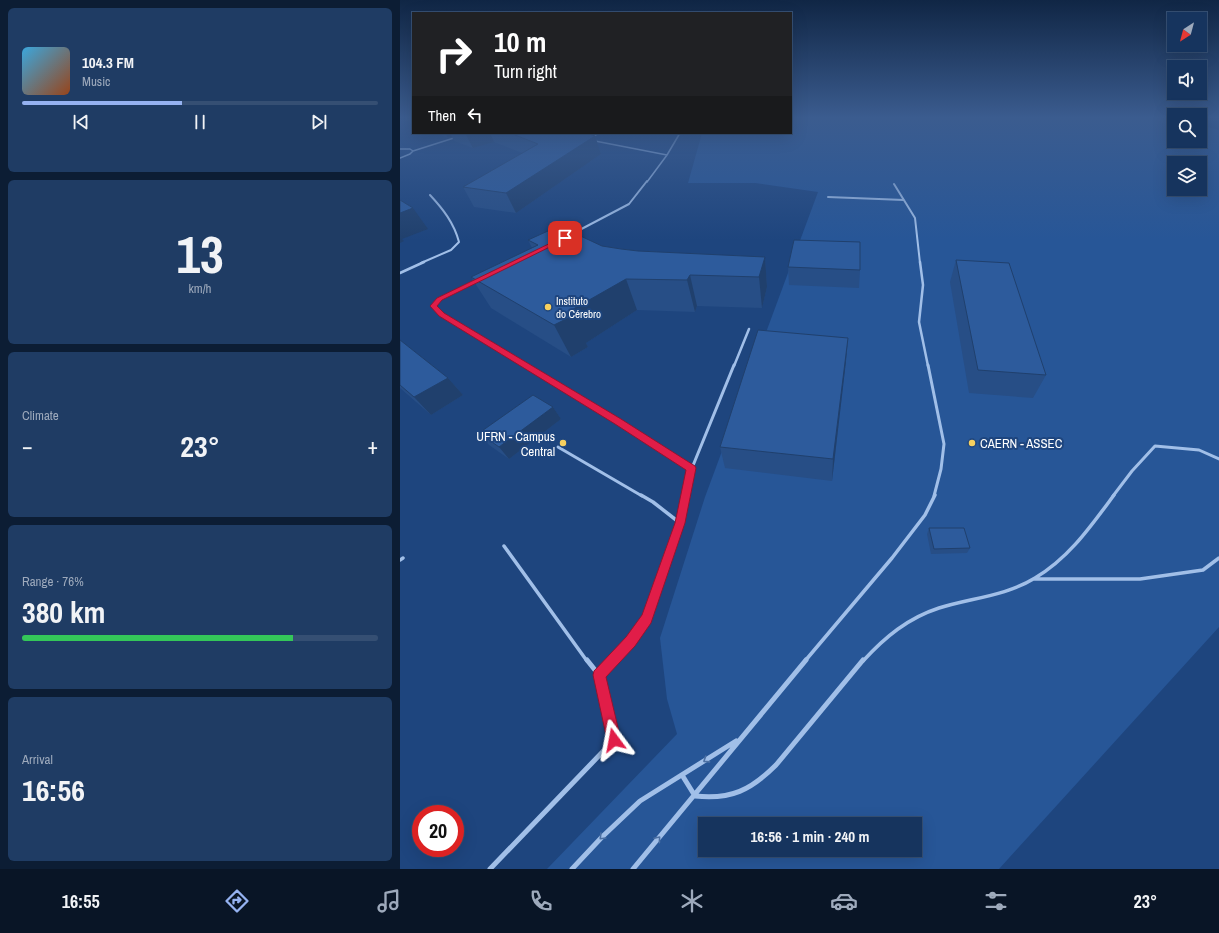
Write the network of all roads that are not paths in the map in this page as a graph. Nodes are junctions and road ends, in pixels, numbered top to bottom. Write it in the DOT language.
graph roads {
  1 [pos="665,159"];
  2 [pos="894,184"];
  3 [pos="430,195"];
  4 [pos="828,197"];
  5 [pos="904,200"];
  6 [pos="565,238"];
  7 [pos="400,273"];
  8 [pos="482,278"];
  9 [pos="749,329"];
  10 [pos="558,447"];
  11 [pos="1219,459"];
  12 [pos="692,468"];
  13 [pos="680,523"];
  14 [pos="504,546"];
  15 [pos="1219,558"];
  16 [pos="1034,579"];
  17 [pos="599,675"];
  18 [pos="739,738"];
  19 [pos="682,775"];
  20 [pos="695,796"];
  21 [pos="490,869"];
  22 [pos="572,869"];
  23 [pos="633,869"];
  1 -- 6 [label="lane"];
  2 -- 5 [label="lane"];
  3 -- 7 [label="lane"];
  4 -- 5 [label="lane"];
  5 -- 18 [label="lane"];
  8 -- 12 [label="lane"];
  9 -- 12 [label="lane"];
  10 -- 13 [label="lane"];
  11 -- 16 [label="lane"];
  12 -- 13 [label="lane"];
  13 -- 17 [label="lane"];
  14 -- 17 [label="lane"];
  15 -- 16 [label="lane"];
  16 -- 20 [label="lane"];
  17 -- 21 [label="lane"];
  18 -- 19 [label="lane, one-way"];
  18 -- 20 [label="lane"];
  19 -- 20 [label="lane"];
  19 -- 22 [label="lane, one-way"];
  23 -- 20 [label="lane, one-way"];
}
